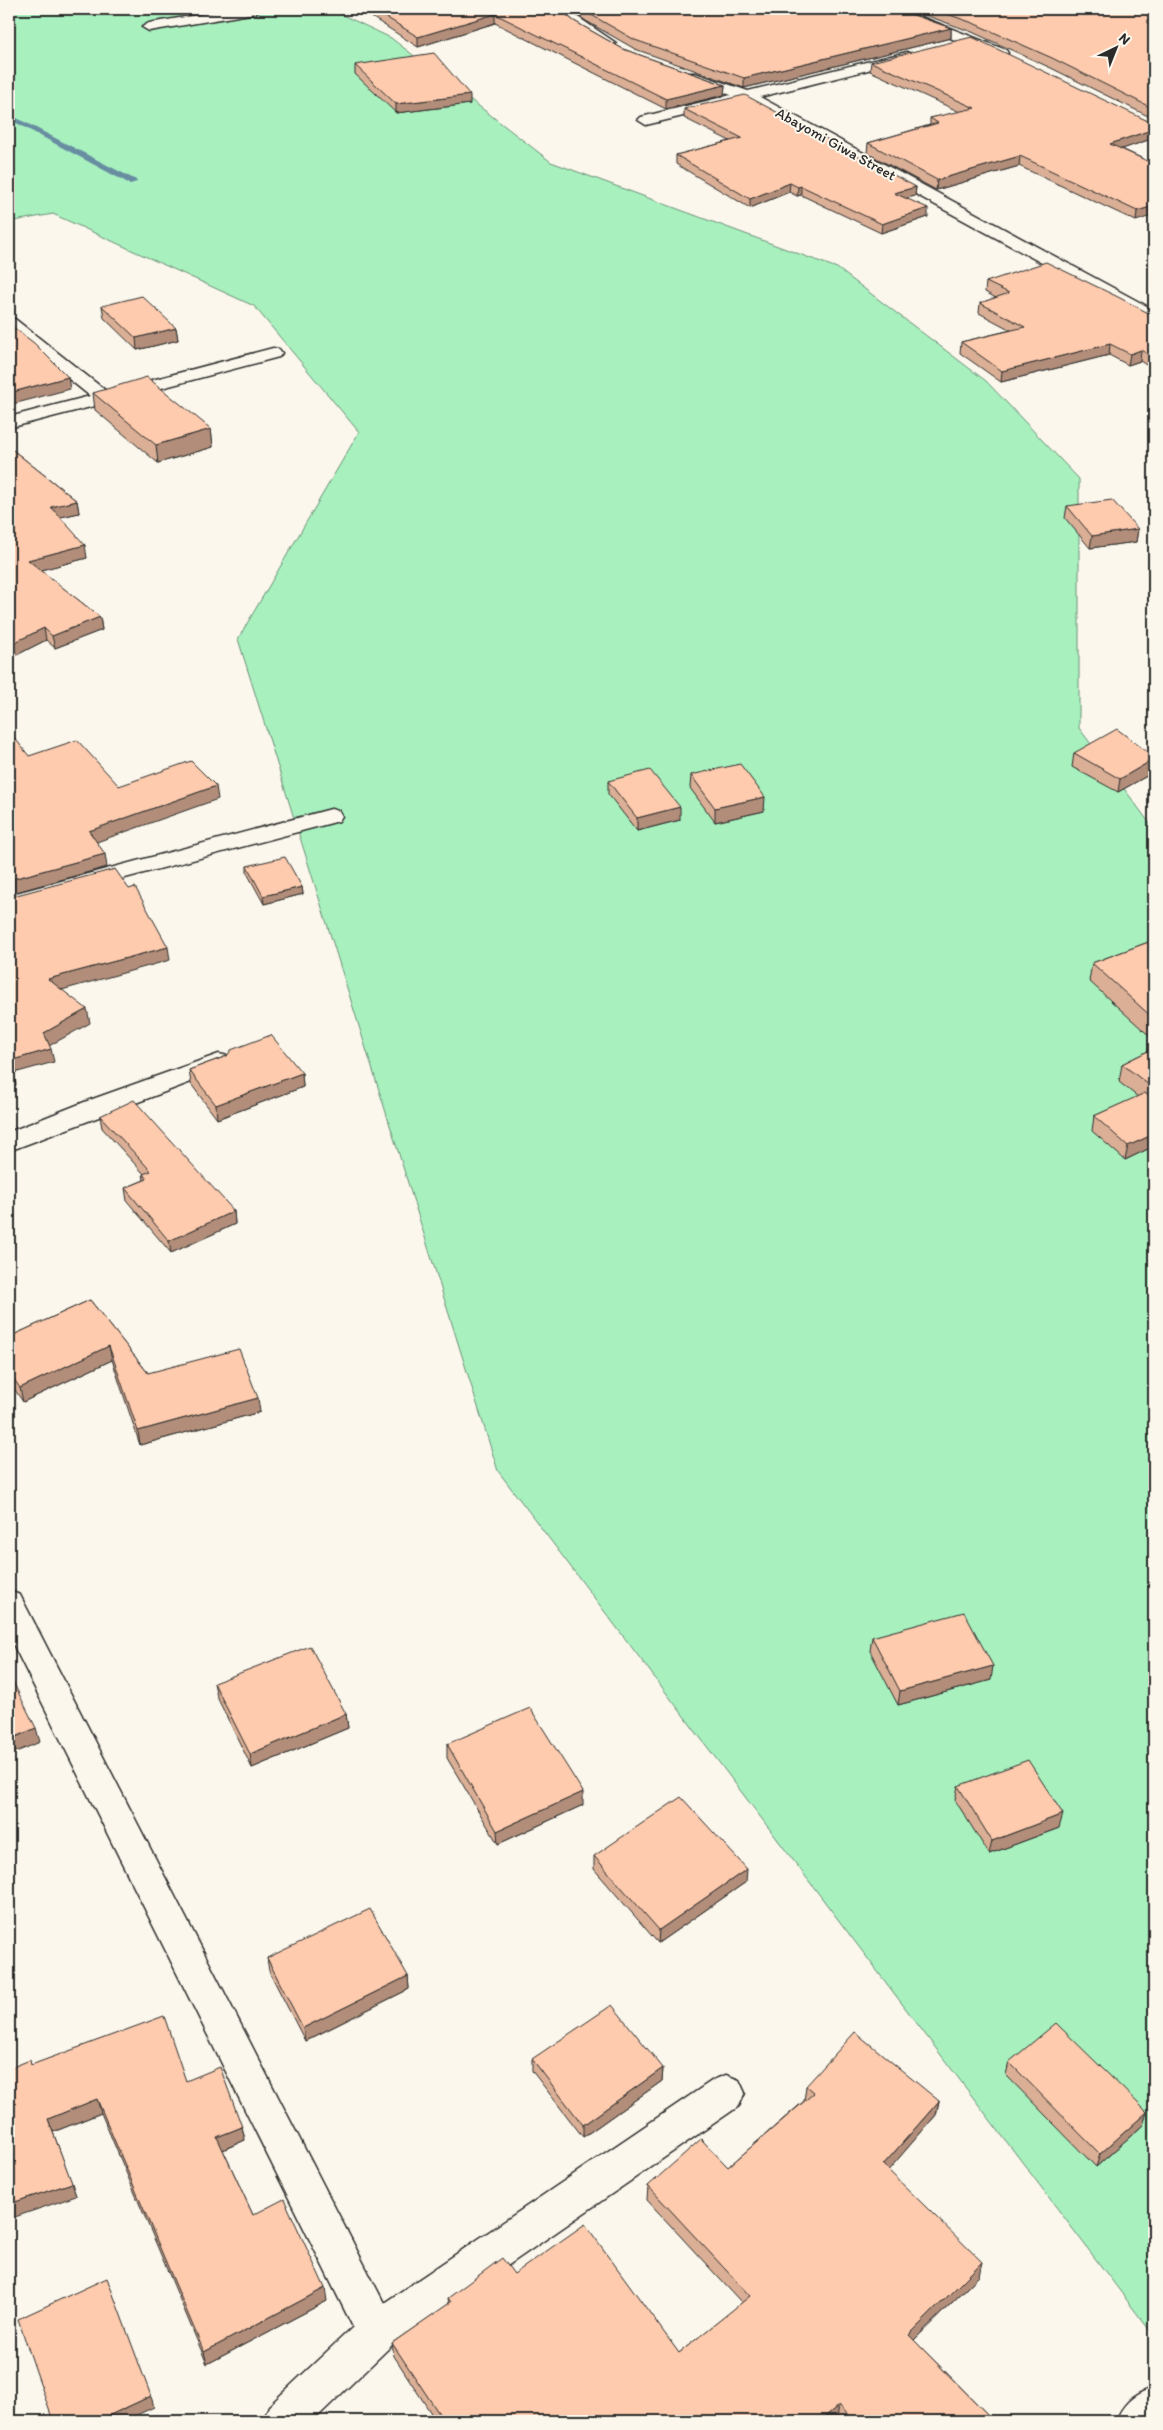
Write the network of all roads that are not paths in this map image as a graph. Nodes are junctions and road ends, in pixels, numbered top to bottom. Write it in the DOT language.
graph roads {
  1 [pos="256,9"];
  2 [pos="558,9"];
  3 [pos="889,9"];
  4 [pos="149,27"];
  5 [pos="972,40"];
  6 [pos="944,47"];
  7 [pos="621,50"];
  8 [pos="925,52"];
  9 [pos="1017,59"];
  10 [pos="675,71"];
  11 [pos="747,96"];
  12 [pos="646,120"];
  13 [pos="1154,317"];
  14 [pos="9,323"];
  15 [pos="273,353"];
  16 [pos="104,398"];
  17 [pos="9,423"];
  18 [pos="331,816"];
  19 [pos="9,902"];
  20 [pos="219,1062"];
  21 [pos="9,1142"];
  22 [pos="9,1604"];
  23 [pos="726,2093"];
  24 [pos="378,2332"];
  25 [pos="284,2421"];
  1 -- 4 [label="street"];
  2 -- 7 [label="street"];
  3 -- 5 [label="street"];
  5 -- 6 [label="street"];
  5 -- 9 [label="street"];
  8 -- 11 [label="street, Abayomi Giwa Street"];
  10 -- 11 [label="street"];
  11 -- 12 [label="street"];
  11 -- 13 [label="street, Abayomi Giwa Street"];
  14 -- 16 [label="street"];
  15 -- 16 [label="street"];
  16 -- 17 [label="street"];
  18 -- 19 [label="street"];
  20 -- 21 [label="street"];
  22 -- 24 [label="street"];
  23 -- 24 [label="street"];
  24 -- 25 [label="street"];
}
